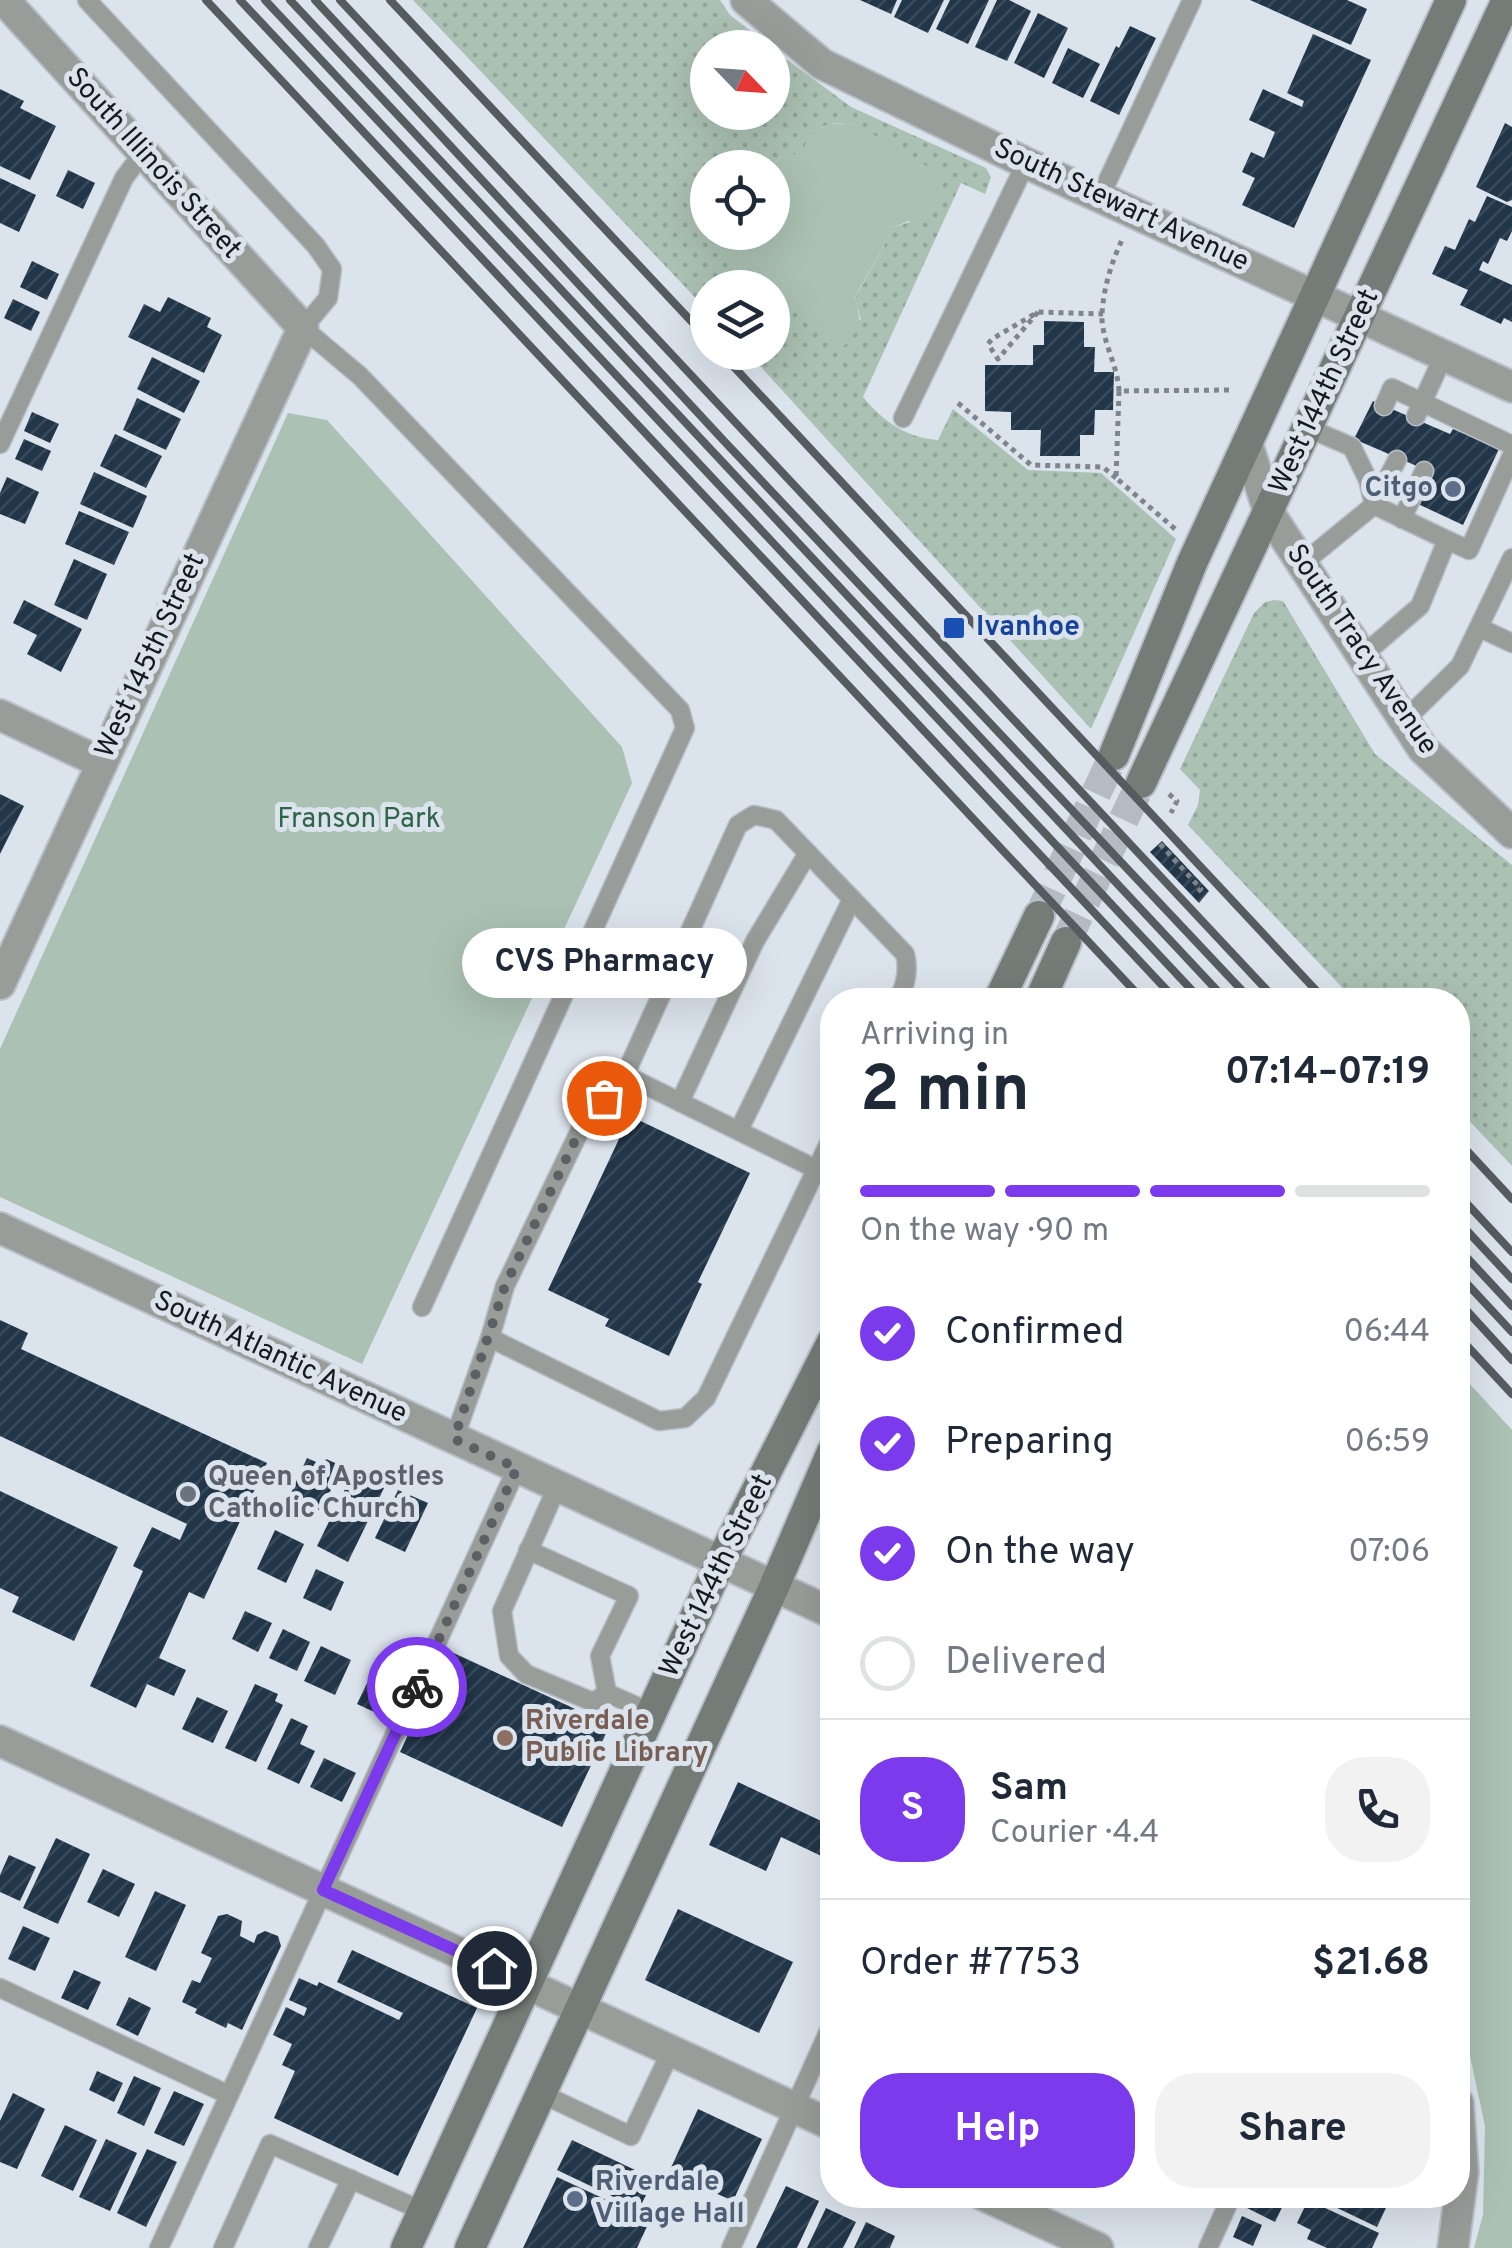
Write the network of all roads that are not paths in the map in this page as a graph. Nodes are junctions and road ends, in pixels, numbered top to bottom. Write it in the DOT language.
graph roads {
  1 [pos="4,0"];
  2 [pos="86,0"];
  3 [pos="746,0"];
  4 [pos="1192,0"];
  5 [pos="1451,0"];
  6 [pos="1506,0"];
  7 [pos="142,152"];
  8 [pos="1026,163"];
  9 [pos="1100,198"];
  10 [pos="1315,295"];
  11 [pos="1360,316"];
  12 [pos="302,328"];
  13 [pos="1444,355"];
  14 [pos="1512,387"];
  15 [pos="1384,406"];
  16 [pos="1419,409"];
  17 [pos="903,418"];
  18 [pos="1308,428"];
  19 [pos="1248,443"];
  20 [pos="0,444"];
  21 [pos="1512,445"];
  22 [pos="1512,455"];
  23 [pos="1397,460"];
  24 [pos="1424,471"];
  25 [pos="1374,505"];
  26 [pos="1268,513"];
  27 [pos="1402,519"];
  28 [pos="1447,540"];
  29 [pos="1512,558"];
  30 [pos="1302,564"];
  31 [pos="1480,628"];
  32 [pos="1512,643"];
  33 [pos="1362,656"];
  34 [pos="0,716"];
  35 [pos="1404,720"];
  36 [pos="1114,755"];
  37 [pos="102,762"];
  38 [pos="1152,786"];
  39 [pos="1512,833"];
  40 [pos="808,853"];
  41 [pos="852,900"];
  42 [pos="1039,916"];
  43 [pos="1066,942"];
  44 [pos="2,974"];
  45 [pos="902,988"];
  46 [pos="1005,988"];
  47 [pos="1045,988"];
  48 [pos="625,1075"];
  49 [pos="680,1102"];
  50 [pos="739,1130"];
  51 [pos="820,1170"];
  52 [pos="820,1182"];
  53 [pos="0,1228"];
  54 [pos="422,1307"];
  55 [pos="490,1338"];
  56 [pos="820,1366"];
  57 [pos="454,1439"];
  58 [pos="517,1468"];
  59 [pos="820,1480"];
  60 [pos="557,1487"];
  61 [pos="528,1550"];
  62 [pos="720,1563"];
  63 [pos="774,1588"];
  64 [pos="820,1608"];
  65 [pos="606,1693"];
  66 [pos="652,1712"];
  67 [pos="0,1741"];
  68 [pos="323,1890"];
  69 [pos="528,1984"];
  70 [pos="0,1988"];
  71 [pos="578,2008"];
  72 [pos="671,2050"];
  73 [pos="820,2050"];
  74 [pos="540,2093"];
  75 [pos="229,2095"];
  76 [pos="793,2107"];
  77 [pos="820,2119"];
  78 [pos="351,2180"];
  79 [pos="1011,2208"];
  80 [pos="1226,2208"];
  81 [pos="1459,2208"];
  82 [pos="423,2211"];
  83 [pos="158,2248"];
  84 [pos="223,2248"];
  85 [pos="318,2248"];
  86 [pos="406,2248"];
  87 [pos="470,2248"];
  88 [pos="731,2248"];
  89 [pos="1098,2248"];
  90 [pos="1208,2248"];
  91 [pos="1454,2248"];
  1 -- 7 [label="street, South Illinois Street"];
  2 -- 12 [label="lane"];
  3 -- 8 [label="street, South Stewart Avenue"];
  4 -- 9 [label="lane"];
  5 -- 10 [label="street, West 144th Street"];
  6 -- 11 [label="street, West 144th Street"];
  7 -- 12 [label="street, South Illinois Street"];
  7 -- 20 [label="lane"];
  8 -- 9 [label="street, South Stewart Avenue"];
  8 -- 17 [label="lane"];
  9 -- 10 [label="street, South Stewart Avenue"];
  10 -- 11 [label="street, South Stewart Avenue"];
  10 -- 19 [label="street, West 144th Street"];
  11 -- 13 [label="street, South Stewart Avenue"];
  11 -- 18 [label="street, West 144th Street"];
  12 -- 37 [label="street, West 145th Street"];
  12 -- 54 [label="lane"];
  13 -- 14 [label="street, South Stewart Avenue"];
  13 -- 16 [label="lane"];
  15 -- 16 [label="lane"];
  16 -- 21 [label="lane"];
  18 -- 25 [label="lane"];
  18 -- 26 [label="street, West 144th Street"];
  19 -- 26 [label="street, South Tracy Avenue"];
  19 -- 36 [label="street, West 144th Street"];
  22 -- 28 [label="lane"];
  23 -- 25 [label="lane"];
  24 -- 27 [label="lane"];
  25 -- 27 [label="lane"];
  25 -- 30 [label="lane"];
  26 -- 30 [label="street, South Tracy Avenue"];
  26 -- 38 [label="street, West 144th Street"];
  27 -- 28 [label="lane"];
  28 -- 33 [label="lane"];
  29 -- 31 [label="lane"];
  30 -- 33 [label="street, South Tracy Avenue"];
  31 -- 32 [label="lane"];
  31 -- 35 [label="lane"];
  33 -- 35 [label="street, South Tracy Avenue"];
  34 -- 37 [label="street"];
  35 -- 39 [label="street, South Tracy Avenue"];
  37 -- 44 [label="street, West 145th Street"];
  40 -- 41 [label="lane"];
  40 -- 48 [label="lane"];
  40 -- 49 [label="lane"];
  41 -- 45 [label="lane"];
  41 -- 50 [label="lane"];
  42 -- 46 [label="street"];
  43 -- 47 [label="street"];
  48 -- 49 [label="lane"];
  48 -- 55 [label="lane"];
  49 -- 50 [label="lane"];
  50 -- 51 [label="lane"];
  52 -- 55 [label="lane"];
  53 -- 57 [label="street, South Atlantic Avenue"];
  55 -- 57 [label="lane"];
  56 -- 62 [label="street, West 144th Street"];
  57 -- 58 [label="street, South Atlantic Avenue"];
  58 -- 60 [label="street, South Atlantic Avenue"];
  58 -- 68 [label="lane"];
  59 -- 63 [label="street, West 144th Street"];
  60 -- 61 [label="lane"];
  60 -- 62 [label="street, South Atlantic Avenue"];
  61 -- 65 [label="lane"];
  61 -- 65 [label="lane"];
  62 -- 63 [label="street, South Atlantic Avenue"];
  62 -- 66 [label="street, West 144th Street"];
  63 -- 64 [label="street, South Atlantic Avenue"];
  63 -- 71 [label="street, West 144th Street"];
  65 -- 66 [label="lane"];
  66 -- 69 [label="street, West 144th Street"];
  67 -- 68 [label="street"];
  68 -- 69 [label="street"];
  68 -- 75 [label="lane"];
  69 -- 71 [label="street"];
  69 -- 82 [label="street, West 144th Street"];
  70 -- 75 [label="lane"];
  71 -- 72 [label="street"];
  71 -- 74 [label="street, West 144th Street"];
  72 -- 74 [label="lane"];
  72 -- 76 [label="street"];
  73 -- 76 [label="lane"];
  74 -- 87 [label="street, West 144th Street"];
  75 -- 83 [label="lane"];
  76 -- 77 [label="street"];
  76 -- 88 [label="lane"];
  78 -- 82 [label="lane"];
  78 -- 84 [label="lane"];
  78 -- 85 [label="lane"];
  79 -- 89 [label="street"];
  80 -- 90 [label="lane"];
  81 -- 91 [label="street"];
  82 -- 86 [label="street, West 144th Street"];
}
